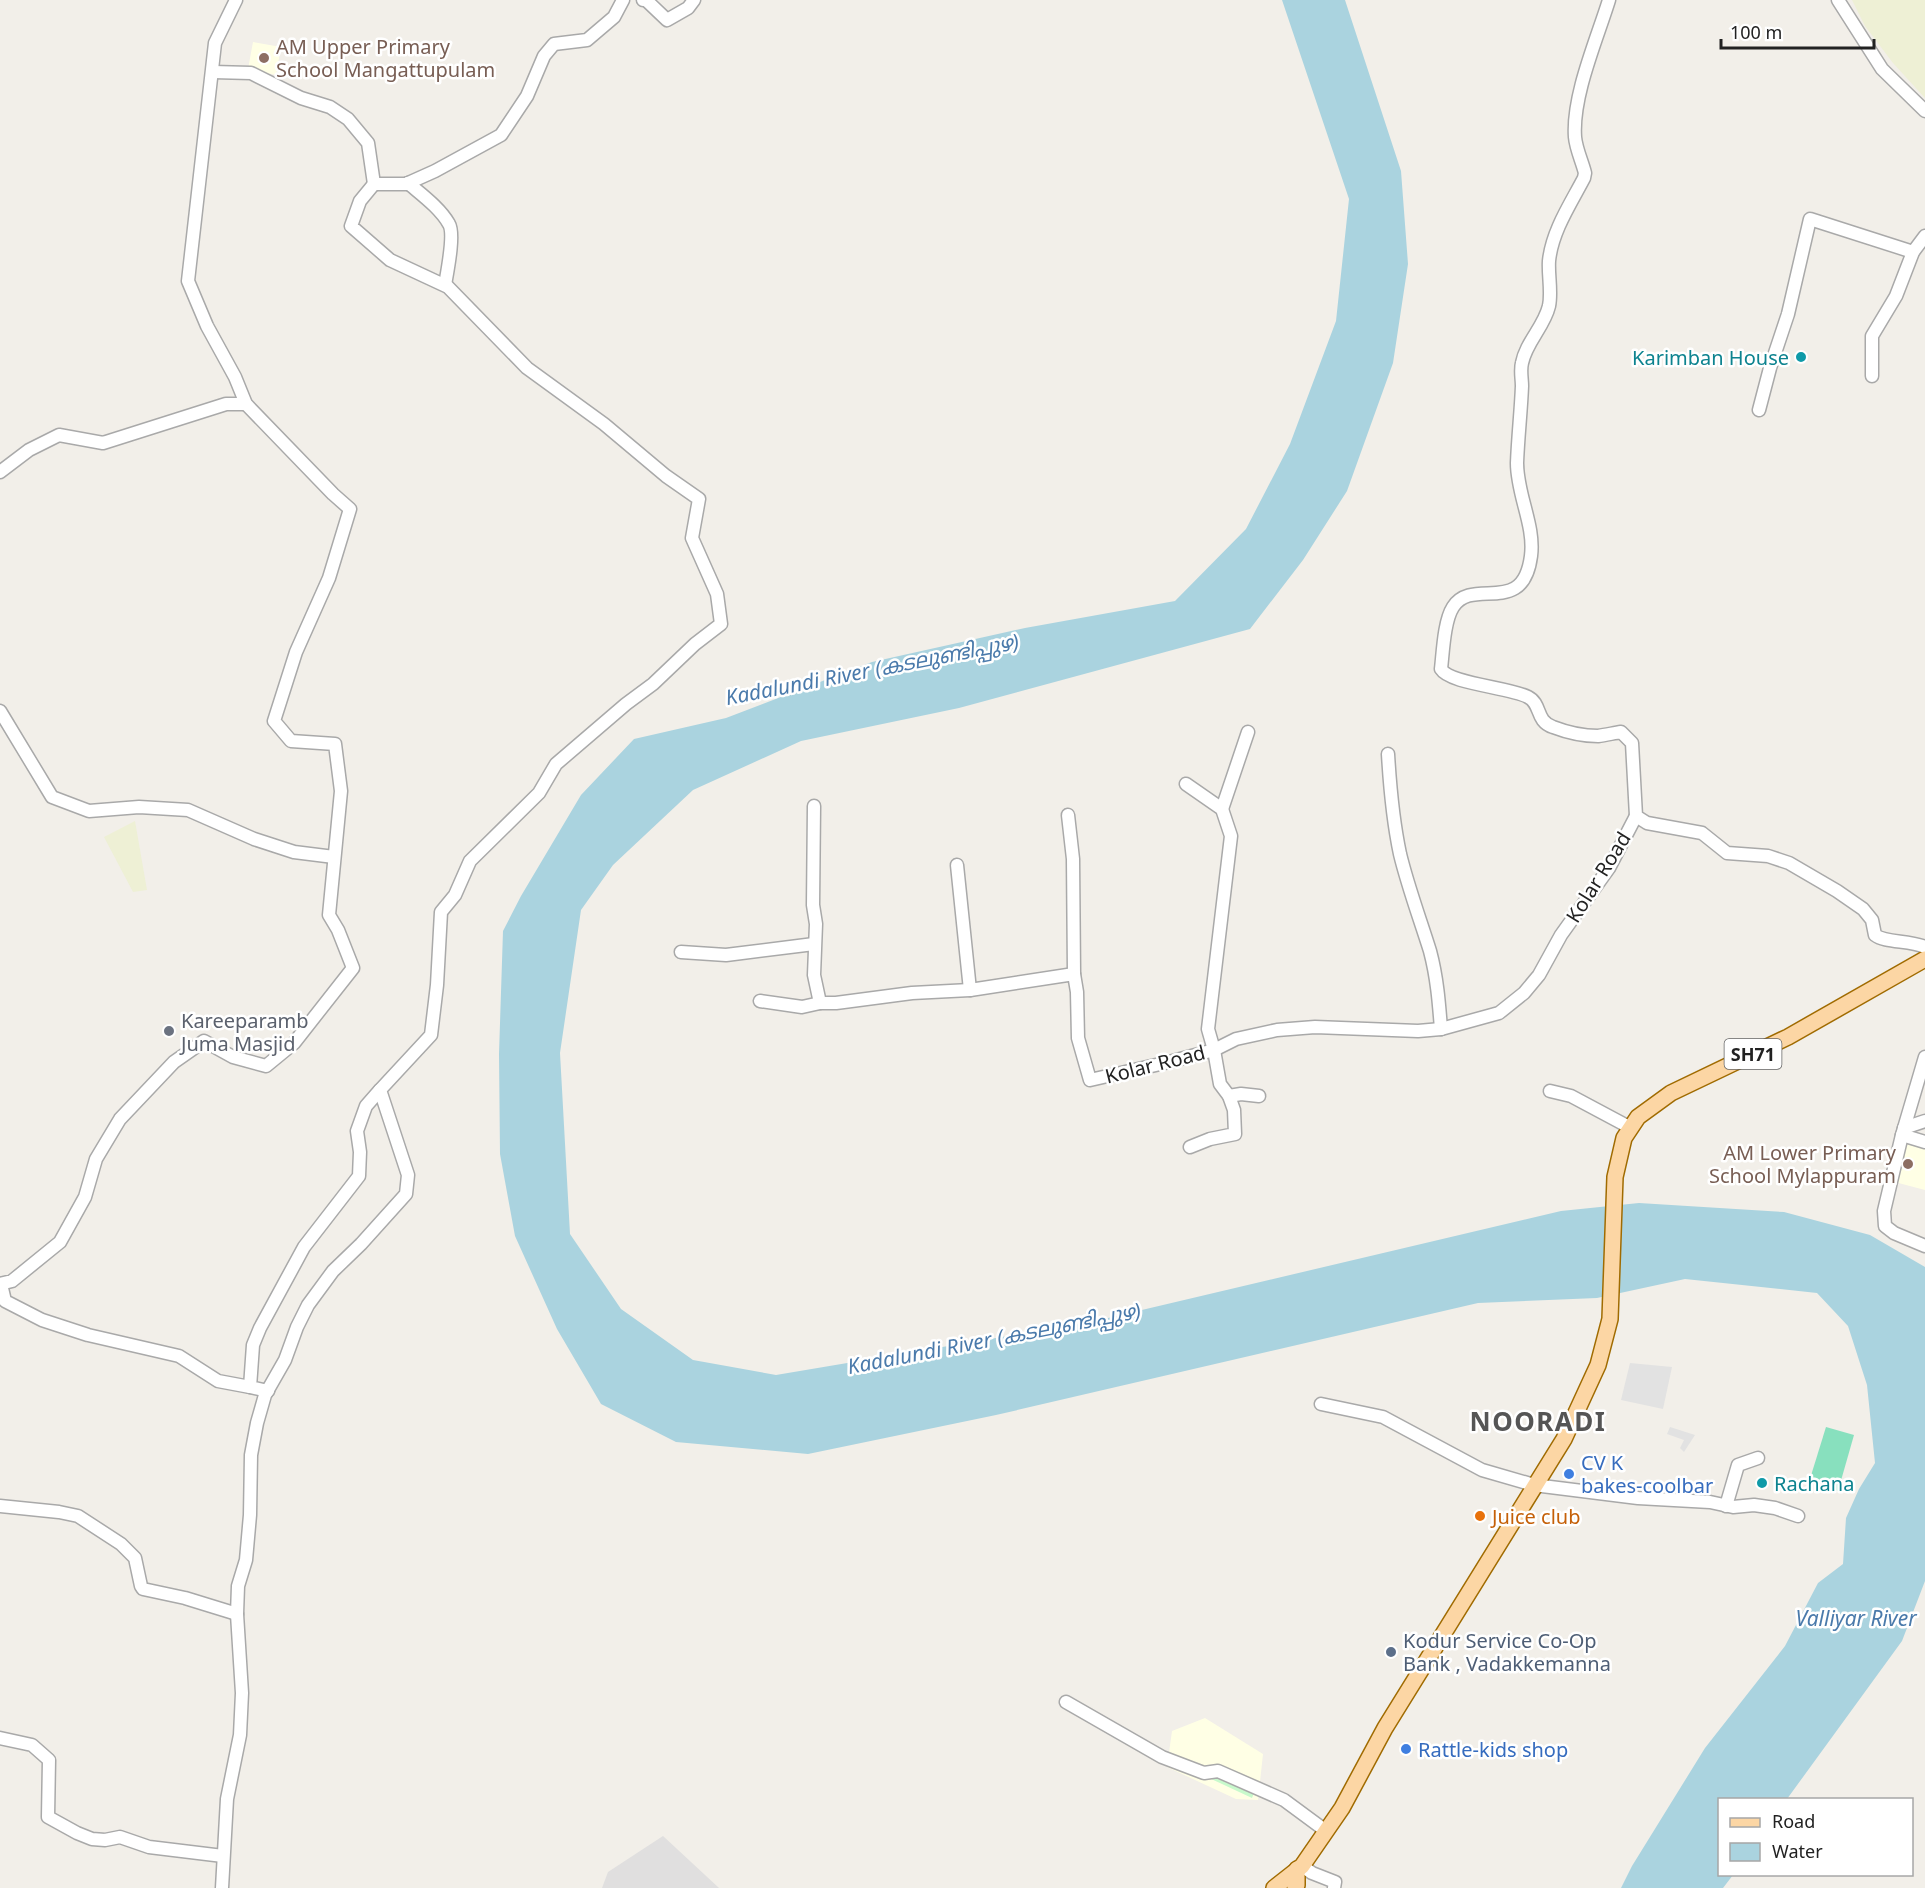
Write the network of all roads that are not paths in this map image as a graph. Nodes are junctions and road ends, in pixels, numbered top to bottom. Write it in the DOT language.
graph roads {
  1 [pos="236,0"];
  2 [pos="623,0"];
  3 [pos="643,0"];
  4 [pos="694,0"];
  5 [pos="1609,0"];
  6 [pos="1838,0"];
  7 [pos="213,72"];
  8 [pos="1925,111"];
  9 [pos="408,183"];
  10 [pos="375,184"];
  11 [pos="1925,236"];
  12 [pos="1913,252"];
  13 [pos="445,285"];
  14 [pos="1872,376"];
  15 [pos="246,404"];
  16 [pos="1759,410"];
  17 [pos="0,472"];
  18 [pos="0,711"];
  19 [pos="1248,732"];
  20 [pos="1388,754"];
  21 [pos="1186,784"];
  22 [pos="814,806"];
  23 [pos="1222,810"];
  24 [pos="1068,815"];
  25 [pos="1636,816"];
  26 [pos="334,857"];
  27 [pos="957,865"];
  28 [pos="814,944"];
  29 [pos="1925,947"];
  30 [pos="681,952"];
  31 [pos="1925,959"];
  32 [pos="1074,974"];
  33 [pos="970,990"];
  34 [pos="760,1001"];
  35 [pos="820,1003"];
  36 [pos="1441,1029"];
  37 [pos="204,1041"];
  38 [pos="178,1046"];
  39 [pos="1214,1050"];
  40 [pos="1925,1058"];
  41 [pos="380,1090"];
  42 [pos="1550,1091"];
  43 [pos="1229,1096"];
  44 [pos="1259,1096"];
  45 [pos="1925,1121"];
  46 [pos="1630,1128"];
  47 [pos="1903,1132"];
  48 [pos="1925,1143"];
  49 [pos="1190,1147"];
  50 [pos="1925,1246"];
  51 [pos="1,1284"];
  52 [pos="250,1387"];
  53 [pos="268,1391"];
  54 [pos="1321,1404"];
  55 [pos="1758,1458"];
  56 [pos="1533,1485"];
  57 [pos="0,1506"];
  58 [pos="1726,1506"];
  59 [pos="1798,1516"];
  60 [pos="237,1614"];
  61 [pos="1066,1702"];
  62 [pos="0,1738"];
  63 [pos="1326,1831"];
  64 [pos="223,1856"];
  65 [pos="1300,1867"];
  66 [pos="222,1888"];
  67 [pos="1274,1888"];
  68 [pos="1295,1888"];
  69 [pos="1334,1888"];
  1 -- 7 [label="street"];
  2 -- 9 [label="street"];
  3 -- 4 [label="street"];
  5 -- 25 [label="street"];
  6 -- 8 [label="street"];
  7 -- 10 [label="street"];
  7 -- 15 [label="street"];
  9 -- 10 [label="street"];
  9 -- 13 [label="street"];
  10 -- 13 [label="street"];
  11 -- 12 [label="street"];
  12 -- 14 [label="street"];
  12 -- 16 [label="street"];
  13 -- 41 [label="street"];
  15 -- 17 [label="street"];
  15 -- 26 [label="street"];
  18 -- 26 [label="street"];
  19 -- 23 [label="street"];
  20 -- 36 [label="street"];
  21 -- 23 [label="street"];
  22 -- 28 [label="street"];
  23 -- 39 [label="street"];
  24 -- 32 [label="street"];
  25 -- 29 [label="street"];
  25 -- 36 [label="street, Kolar Road"];
  26 -- 37 [label="street"];
  27 -- 33 [label="street"];
  28 -- 30 [label="street"];
  28 -- 35 [label="street"];
  31 -- 46 [label="main road, SH71"];
  32 -- 33 [label="street"];
  32 -- 39 [label="street, Kolar Road"];
  33 -- 35 [label="street"];
  34 -- 35 [label="street"];
  36 -- 39 [label="street, Kolar Road"];
  37 -- 38 [label="street"];
  37 -- 51 [label="street"];
  39 -- 43 [label="street"];
  40 -- 47 [label="street"];
  41 -- 52 [label="street"];
  41 -- 53 [label="street"];
  42 -- 46 [label="street"];
  43 -- 44 [label="street"];
  43 -- 49 [label="street"];
  45 -- 47 [label="street"];
  46 -- 56 [label="main road, SH71"];
  47 -- 48 [label="street"];
  47 -- 50 [label="street"];
  51 -- 52 [label="street"];
  52 -- 53 [label="street"];
  53 -- 60 [label="street"];
  54 -- 56 [label="street"];
  55 -- 58 [label="street"];
  56 -- 58 [label="street"];
  56 -- 63 [label="main road, SH71"];
  57 -- 60 [label="street"];
  58 -- 59 [label="street"];
  60 -- 64 [label="street"];
  61 -- 63 [label="street"];
  62 -- 64 [label="street"];
  63 -- 65 [label="main road, SH71"];
  64 -- 66 [label="street"];
  65 -- 67 [label="main road, SH71"];
  65 -- 68 [label="main road"];
  65 -- 69 [label="street"];
}
